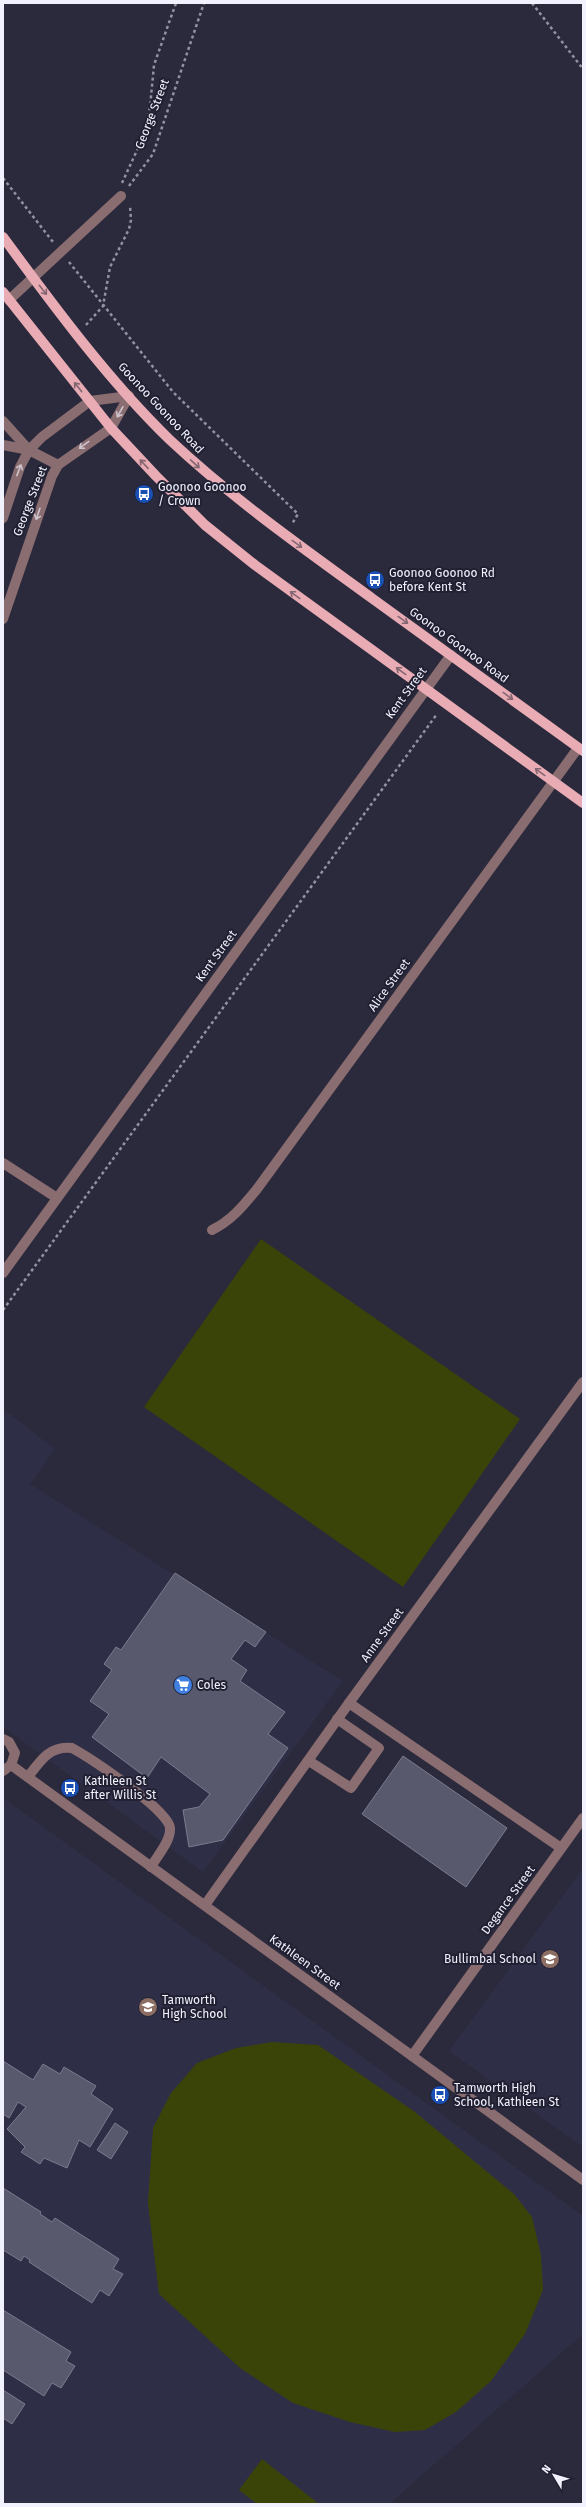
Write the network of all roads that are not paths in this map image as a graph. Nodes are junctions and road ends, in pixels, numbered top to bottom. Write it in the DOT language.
graph roads {
  1 [pos="121,196"];
  2 [pos="3,237"];
  3 [pos="34,278"];
  4 [pos="6,296"];
  5 [pos="129,396"];
  6 [pos="90,401"];
  7 [pos="3,421"];
  8 [pos="111,428"];
  9 [pos="3,445"];
  10 [pos="29,450"];
  11 [pos="58,465"];
  12 [pos="3,518"];
  13 [pos="3,619"];
  14 [pos="451,655"];
  15 [pos="426,689"];
  16 [pos="581,749"];
  17 [pos="554,782"];
  18 [pos="583,803"];
  19 [pos="3,1163"];
  20 [pos="57,1198"];
  21 [pos="212,1230"];
  22 [pos="3,1272"];
  23 [pos="583,1382"];
  24 [pos="349,1703"];
  25 [pos="337,1719"];
  26 [pos="3,1739"];
  27 [pos="309,1761"];
  28 [pos="7,1768"];
  29 [pos="28,1777"];
  30 [pos="583,1818"];
  31 [pos="561,1848"];
  32 [pos="151,1867"];
  33 [pos="205,1905"];
  34 [pos="412,2056"];
  35 [pos="583,2180"];
  1 -- 3 [label="street"];
  2 -- 3 [label="main road, Goonoo Goonoo Road"];
  3 -- 4 [label="street"];
  3 -- 5 [label="main road, Goonoo Goonoo Road, one-way"];
  6 -- 4 [label="main road, one-way"];
  5 -- 6 [label="street, George Street"];
  5 -- 8 [label="street, George Street, one-way"];
  5 -- 14 [label="main road, Goonoo Goonoo Road, one-way"];
  6 -- 8 [label="main road"];
  6 -- 10 [label="street, George Street"];
  7 -- 10 [label="street"];
  8 -- 11 [label="street, George Street, one-way"];
  15 -- 8 [label="main road, one-way"];
  9 -- 10 [label="street"];
  10 -- 11 [label="street"];
  12 -- 10 [label="street, George Street, one-way"];
  11 -- 13 [label="street, George Street, one-way"];
  14 -- 15 [label="street, Kent Street"];
  14 -- 16 [label="main road, Goonoo Goonoo Road, one-way"];
  17 -- 15 [label="main road, one-way"];
  15 -- 20 [label="street, Kent Street"];
  16 -- 17 [label="street, Alice Street"];
  17 -- 18 [label="main road"];
  17 -- 21 [label="street, Alice Street"];
  19 -- 20 [label="street"];
  20 -- 22 [label="street, Kent Street"];
  23 -- 24 [label="street, Anne Street"];
  24 -- 25 [label="street, Anne Street"];
  24 -- 31 [label="street"];
  25 -- 27 [label="street, Anne Street"];
  25 -- 27 [label="street"];
  26 -- 28 [label="street"];
  27 -- 33 [label="street, Anne Street"];
  28 -- 29 [label="street, Kathleen Street"];
  29 -- 32 [label="street, Kathleen Street"];
  29 -- 32 [label="street"];
  30 -- 31 [label="street, Degance Street"];
  31 -- 34 [label="street, Degance Street"];
  32 -- 33 [label="street, Kathleen Street"];
  33 -- 34 [label="street, Kathleen Street"];
  34 -- 35 [label="street, Kathleen Street"];
}
